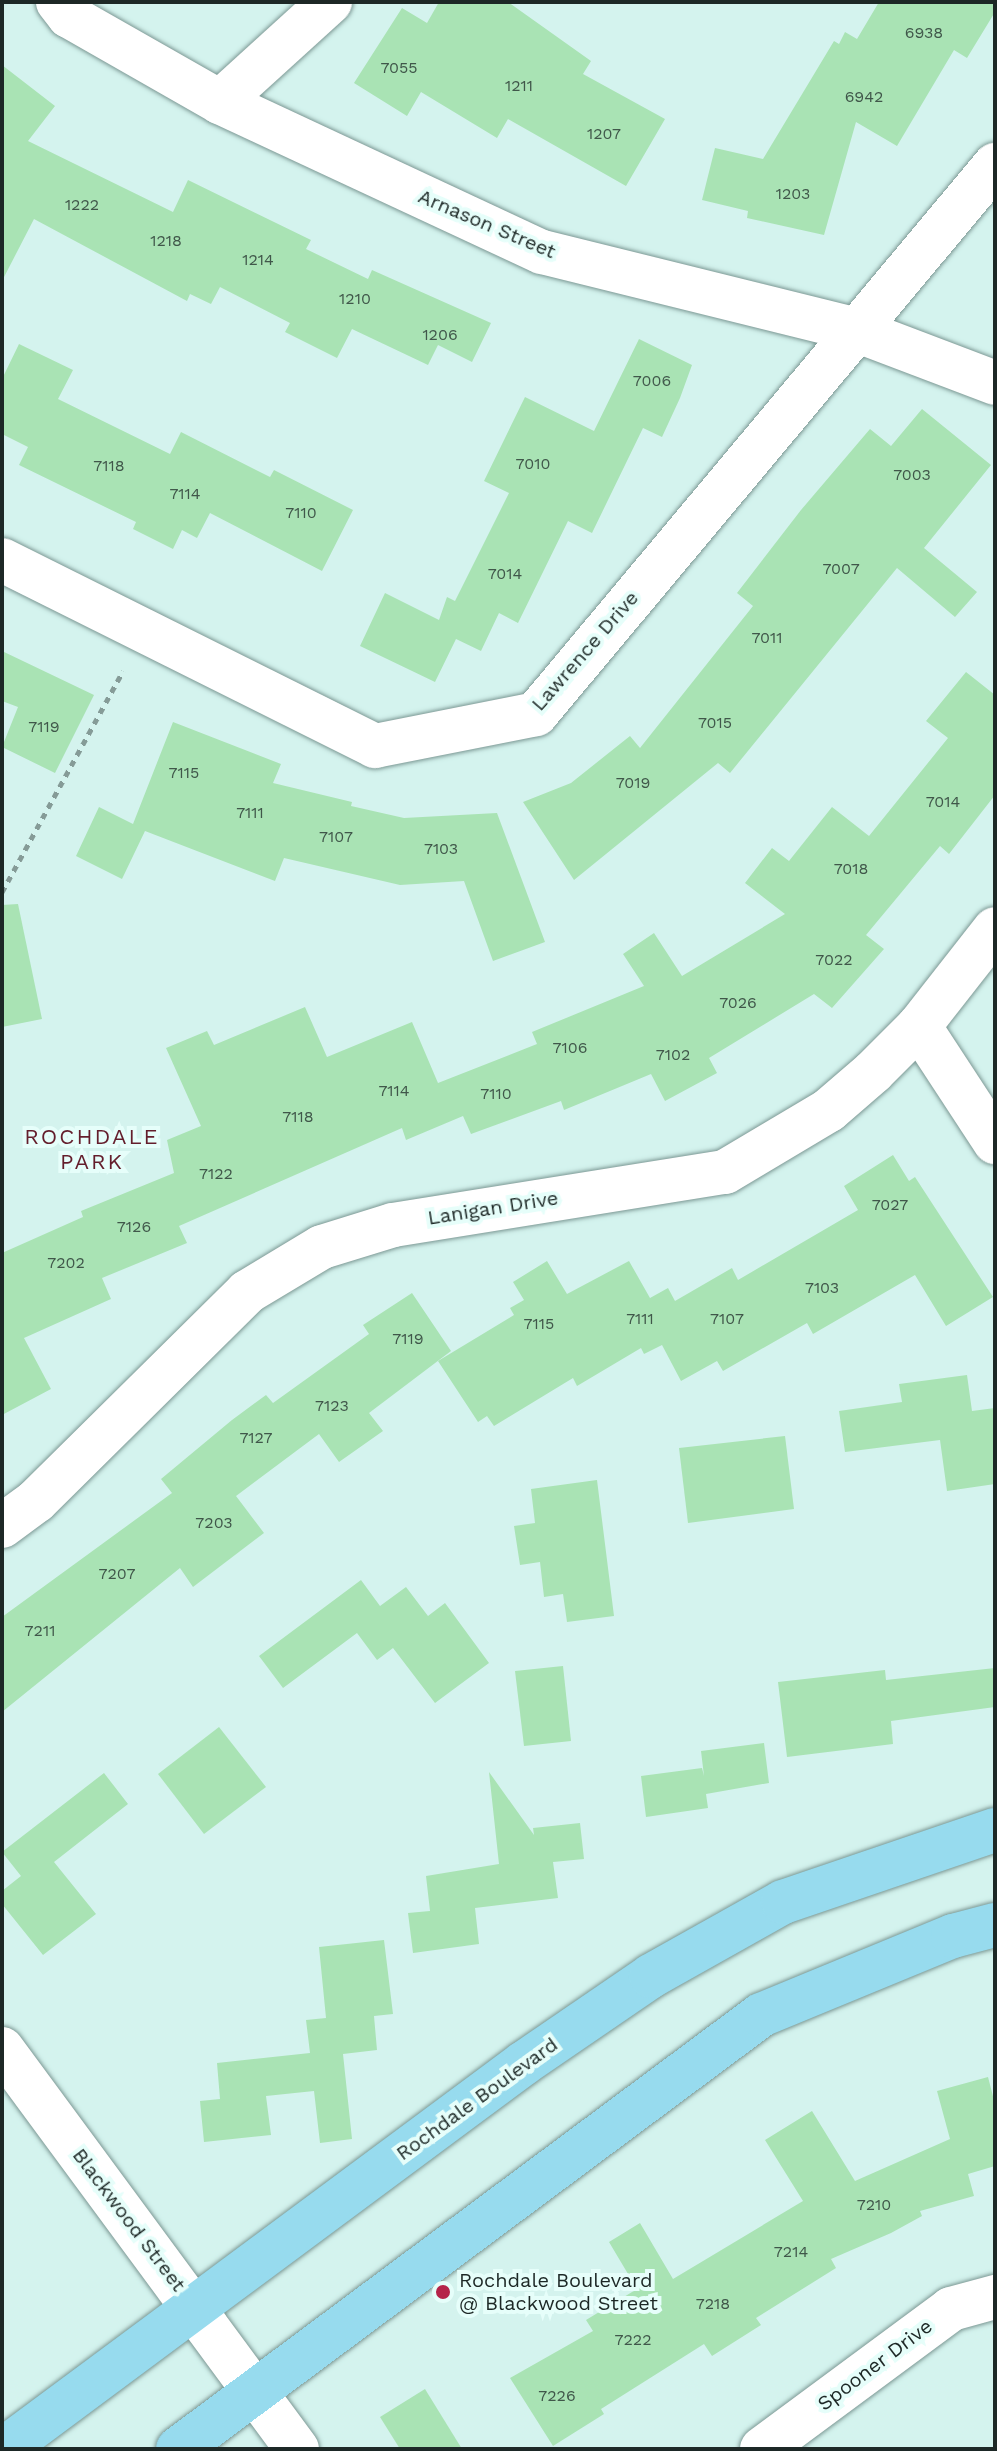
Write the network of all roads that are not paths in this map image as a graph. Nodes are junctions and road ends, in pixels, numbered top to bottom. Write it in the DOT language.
graph roads {
  1 [pos="58,2"];
  2 [pos="330,2"];
  3 [pos="220,102"];
  4 [pos="995,165"];
  5 [pos="853,329"];
  6 [pos="995,383"];
  7 [pos="2,560"];
  8 [pos="995,929"];
  9 [pos="919,1026"];
  10 [pos="995,1142"];
  11 [pos="2,1526"];
  12 [pos="995,1830"];
  13 [pos="995,1925"];
  14 [pos="2,2049"];
  15 [pos="995,2297"];
  16 [pos="193,2306"];
  17 [pos="255,2391"];
  18 [pos="4,2449"];
  19 [pos="178,2449"];
  20 [pos="297,2449"];
  21 [pos="762,2449"];
  1 -- 3 [label="street, Arnason Street"];
  2 -- 3 [label="street"];
  3 -- 5 [label="street, Arnason Street"];
  4 -- 5 [label="street, Lawrence Drive"];
  5 -- 6 [label="street, Arnason Street"];
  5 -- 7 [label="street, Lawrence Drive"];
  8 -- 9 [label="street, Lanigan Drive"];
  9 -- 10 [label="street"];
  9 -- 11 [label="street, Lanigan Drive"];
  12 -- 16 [label="main road, Rochdale Boulevard"];
  13 -- 17 [label="main road"];
  14 -- 16 [label="street, Blackwood Street"];
  15 -- 21 [label="street, Spooner Drive"];
  16 -- 17 [label="street, Blackwood Street"];
  16 -- 18 [label="main road, Rochdale Boulevard"];
  17 -- 19 [label="main road"];
  17 -- 20 [label="street, Blackwood Street"];
}
